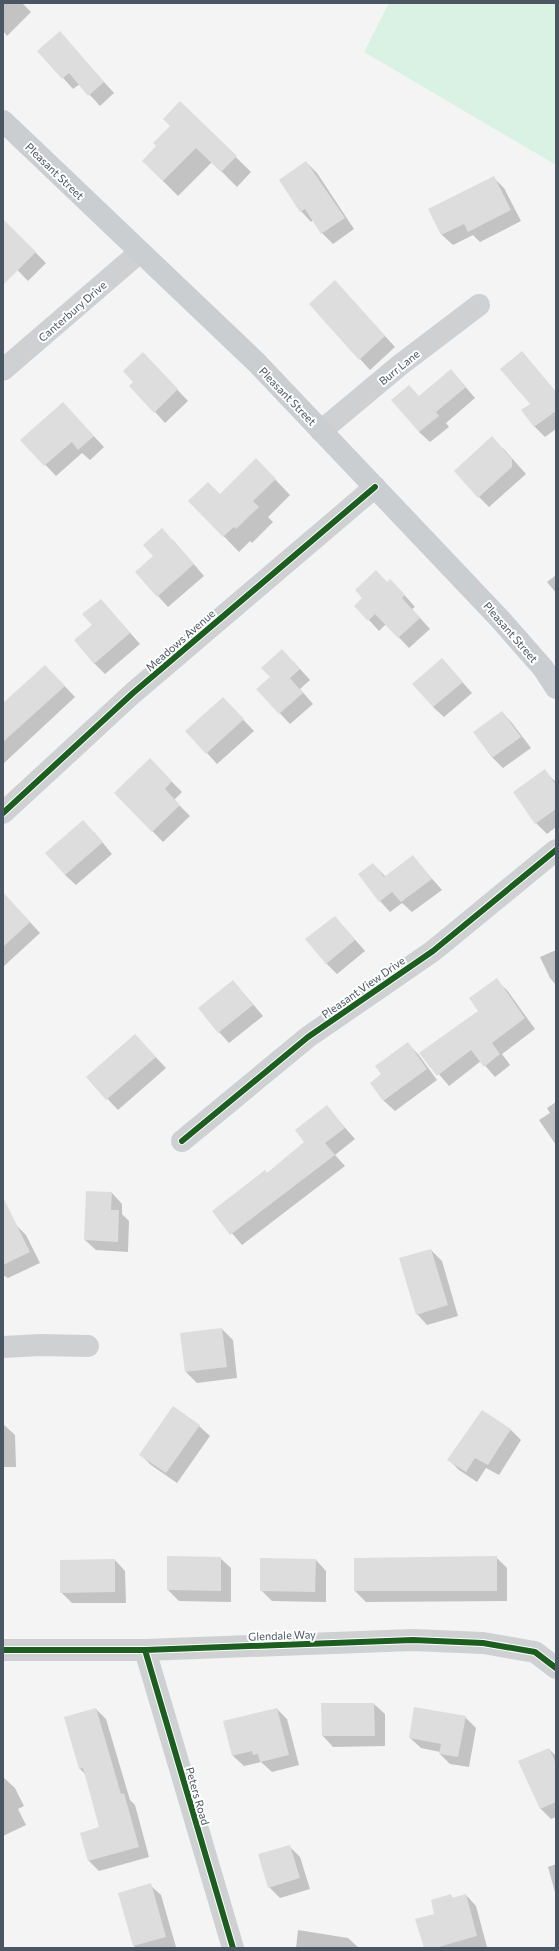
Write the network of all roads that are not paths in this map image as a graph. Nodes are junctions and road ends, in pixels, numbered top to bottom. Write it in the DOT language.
graph roads {
  1 [pos="3,121"];
  2 [pos="140,252"];
  3 [pos="479,305"];
  4 [pos="3,370"];
  5 [pos="322,431"];
  6 [pos="375,486"];
  7 [pos="556,688"];
  8 [pos="3,813"];
  9 [pos="556,850"];
  10 [pos="182,1141"];
  11 [pos="88,1346"];
  12 [pos="3,1347"];
  13 [pos="3,1650"];
  14 [pos="145,1650"];
  15 [pos="556,1668"];
  16 [pos="233,1948"];
  1 -- 2 [label="main road, Pleasant Street"];
  2 -- 4 [label="street, Canterbury Drive"];
  2 -- 5 [label="main road, Pleasant Street"];
  3 -- 5 [label="street, Burr Lane"];
  5 -- 6 [label="main road, Pleasant Street"];
  6 -- 7 [label="main road, Pleasant Street"];
  6 -- 8 [label="street, Meadows Avenue"];
  9 -- 10 [label="street, Pleasant View Drive"];
  11 -- 12 [label="street"];
  13 -- 14 [label="street, Glendale Way"];
  14 -- 15 [label="street, Glendale Way"];
  14 -- 16 [label="street, Peters Road"];
}
